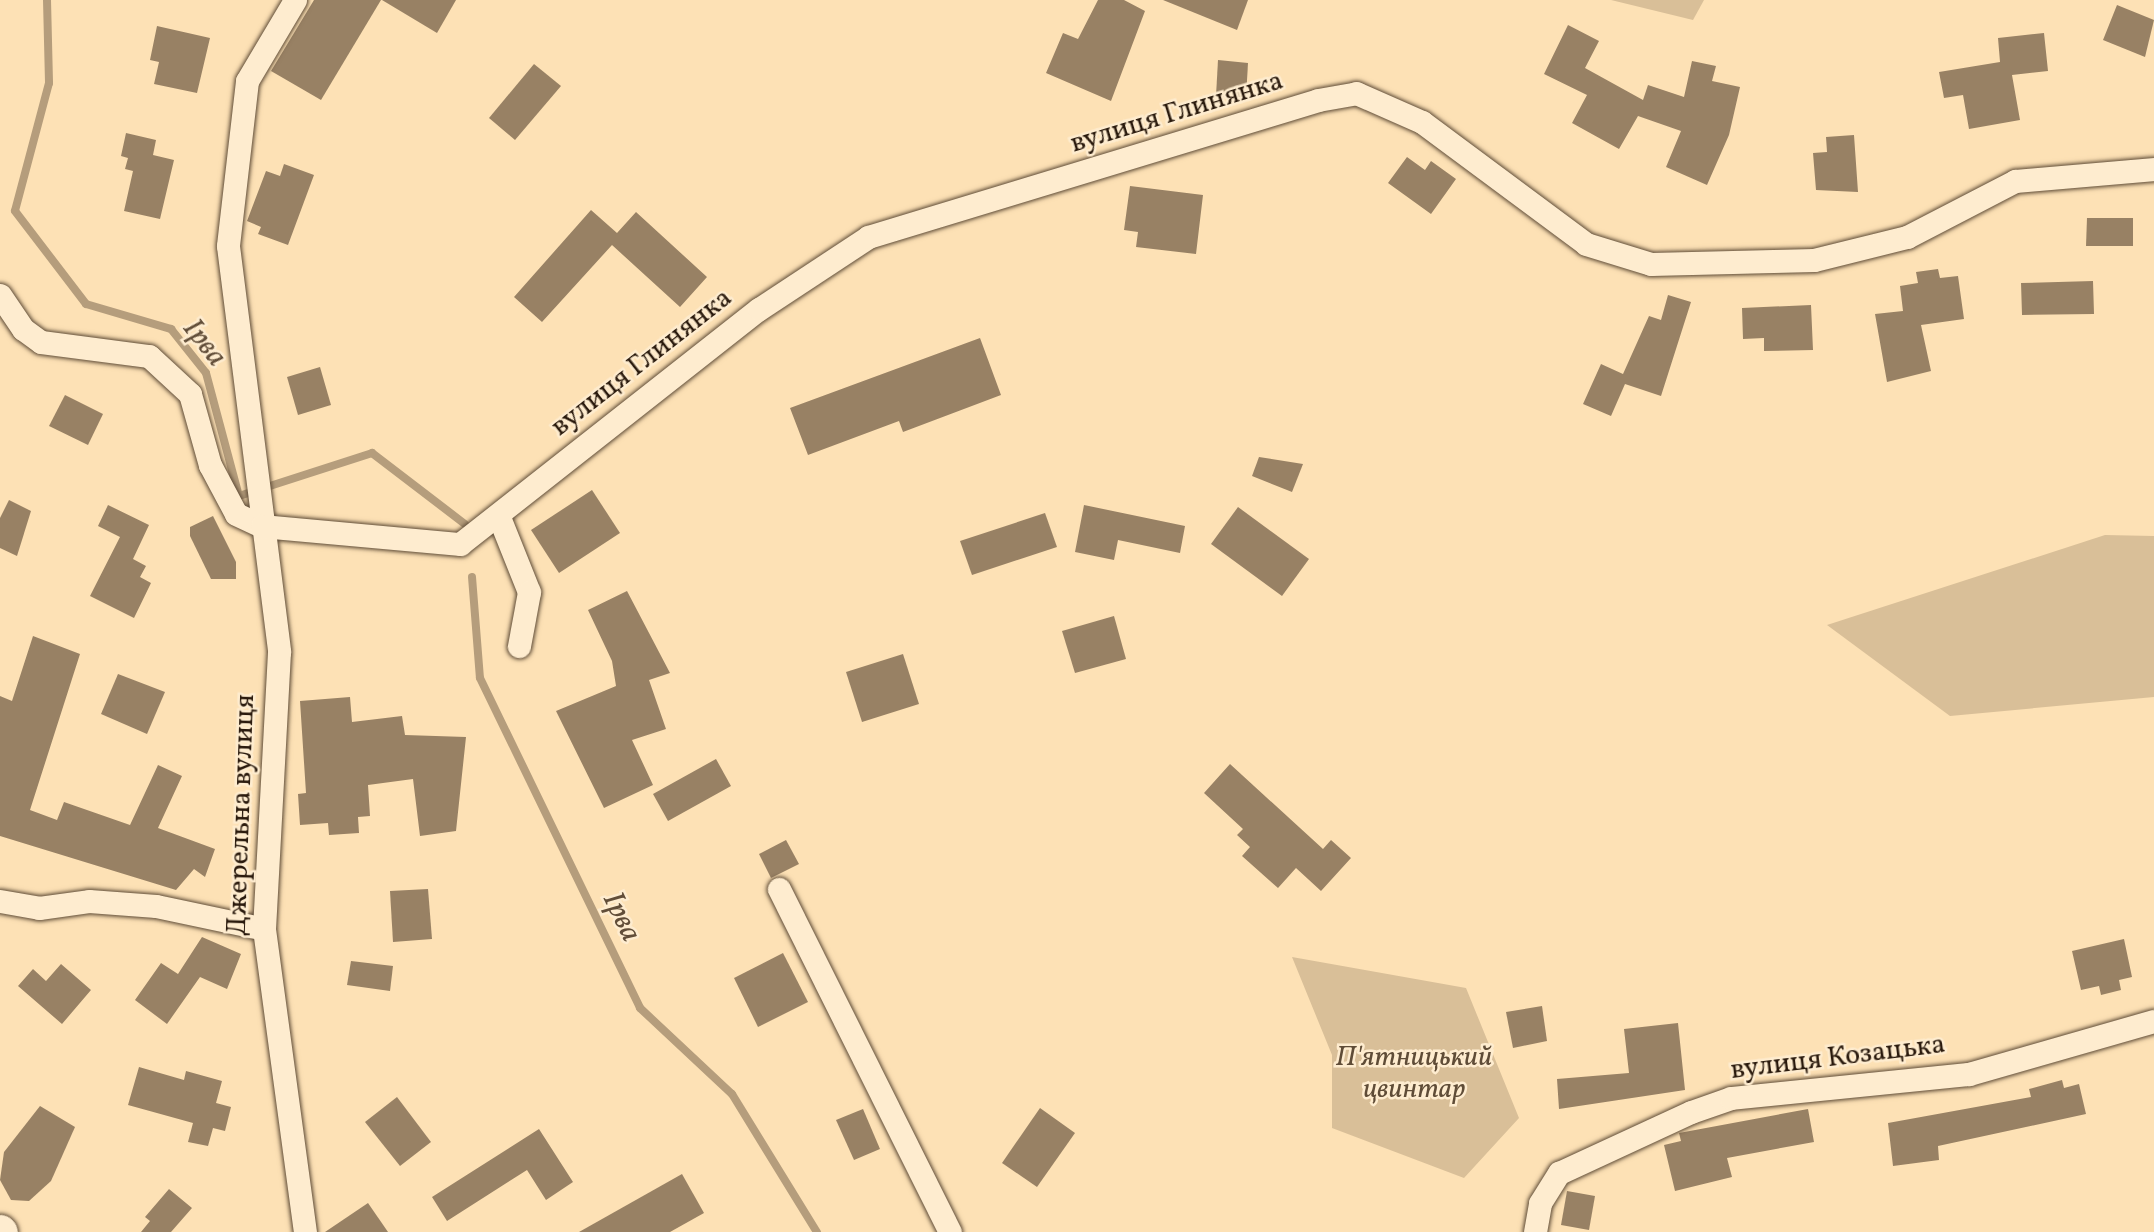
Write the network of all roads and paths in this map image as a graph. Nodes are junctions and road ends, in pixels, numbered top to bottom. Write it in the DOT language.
graph roads {
  1 [pos="295,0"];
  2 [pos="2154,169"];
  3 [pos="0,295"];
  4 [pos="261,517"];
  5 [pos="499,517"];
  6 [pos="519,646"];
  7 [pos="779,888"];
  8 [pos="0,901"];
  9 [pos="264,929"];
  10 [pos="2154,1021"];
  11 [pos="305,1232"];
  12 [pos="950,1232"];
  13 [pos="1535,1232"];
  1 -- 4 [label="street, Джерельна вулиця"];
  2 -- 5 [label="street, вулиця Глинянка"];
  3 -- 4 [label="street"];
  4 -- 5 [label="street, вулиця Глинянка"];
  4 -- 9 [label="street, Джерельна вулиця"];
  5 -- 6 [label="street"];
  7 -- 12 [label="street"];
  8 -- 9 [label="street"];
  9 -- 11 [label="street, Джерельна вулиця"];
  10 -- 13 [label="street, вулиця Козацька"];
}
